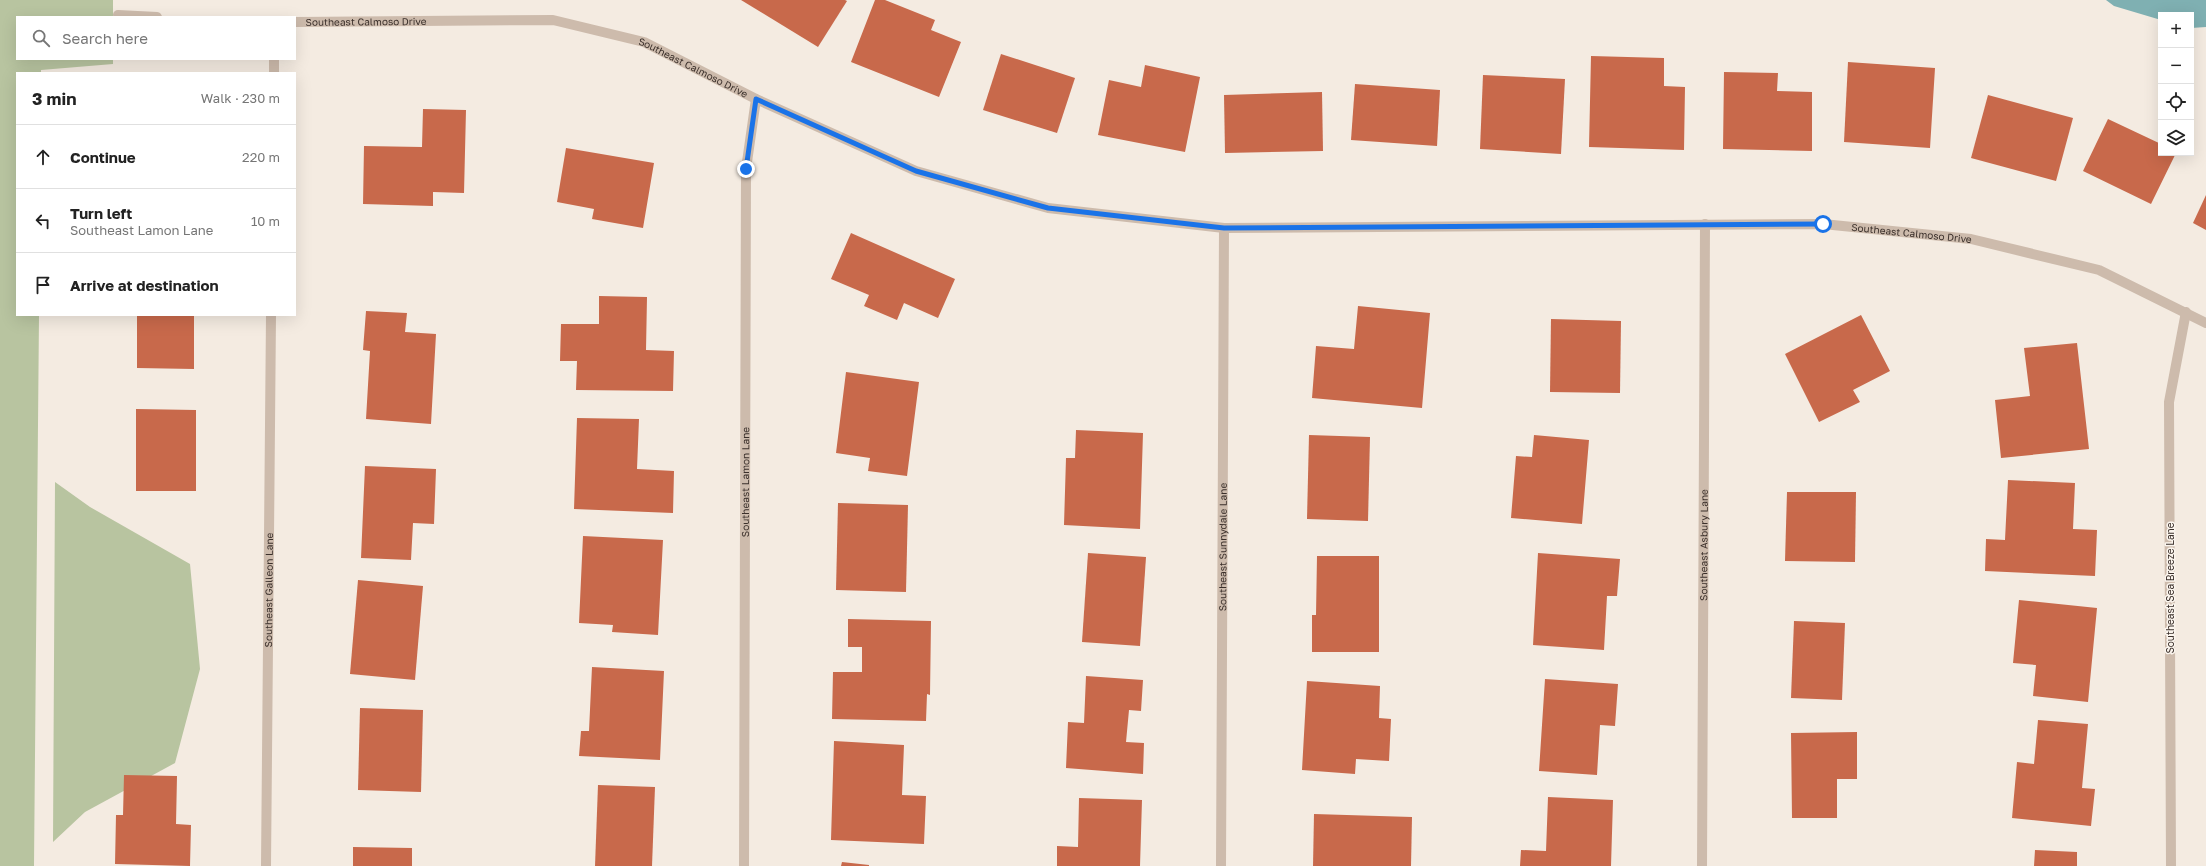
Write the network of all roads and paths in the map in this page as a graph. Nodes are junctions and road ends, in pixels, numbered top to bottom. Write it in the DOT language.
graph roads {
  1 [pos="118,15"];
  2 [pos="138,16"];
  3 [pos="296,22"];
  4 [pos="274,60"];
  5 [pos="274,72"];
  6 [pos="756,99"];
  7 [pos="1705,224"];
  8 [pos="1224,228"];
  9 [pos="2186,312"];
  10 [pos="272,316"];
  11 [pos="2206,323"];
  12 [pos="266,866"];
  13 [pos="744,866"];
  14 [pos="1221,866"];
  15 [pos="1702,866"];
  16 [pos="2171,866"];
  1 -- 2 [label="street"];
  3 -- 6 [label="street, Southeast Calmoso Drive"];
  4 -- 5 [label="street"];
  6 -- 8 [label="street, Southeast Calmoso Drive"];
  6 -- 13 [label="street, Southeast Lamon Lane"];
  7 -- 8 [label="street, Southeast Calmoso Drive"];
  7 -- 9 [label="street, Southeast Calmoso Drive"];
  7 -- 15 [label="street, Southeast Asbury Lane"];
  8 -- 14 [label="street, Southeast Sunnydale Lane"];
  9 -- 11 [label="street, Southeast Calmoso Drive"];
  9 -- 16 [label="street, Southeast Sea Breeze Lane"];
  10 -- 12 [label="street, Southeast Galleon Lane"];
}
